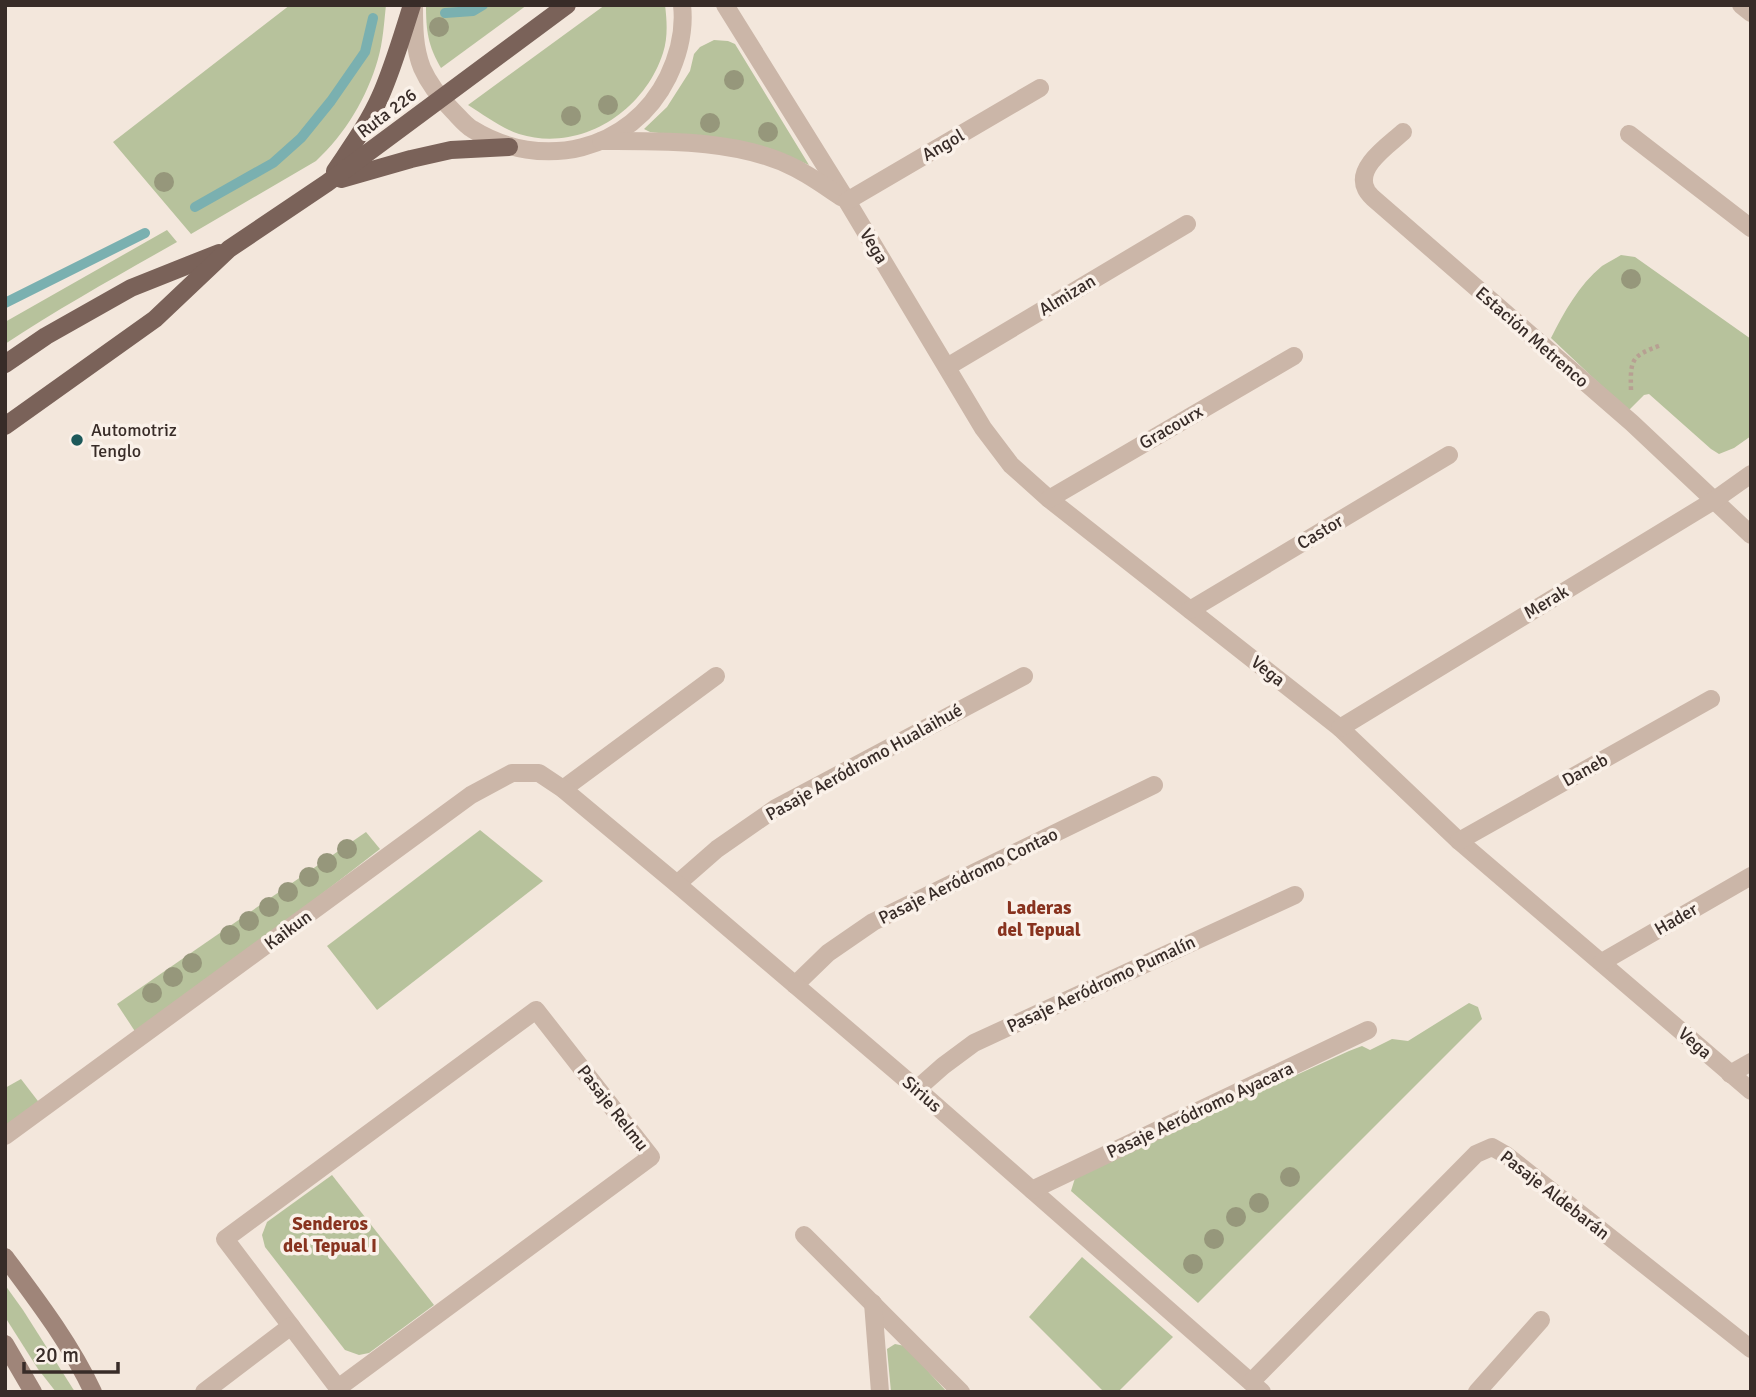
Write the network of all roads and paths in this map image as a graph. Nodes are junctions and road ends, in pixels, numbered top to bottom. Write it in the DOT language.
graph roads {
  1 [pos="413,5"];
  2 [pos="567,5"];
  3 [pos="682,5"];
  4 [pos="725,5"];
  5 [pos="1741,5"];
  6 [pos="1751,13"];
  7 [pos="1040,88"];
  8 [pos="440,99"];
  9 [pos="1403,132"];
  10 [pos="1629,134"];
  11 [pos="601,141"];
  12 [pos="509,147"];
  13 [pos="327,183"];
  14 [pos="847,201"];
  15 [pos="1187,224"];
  16 [pos="1751,228"];
  17 [pos="229,249"];
  18 [pos="1661,345"];
  19 [pos="1294,356"];
  20 [pos="5,364"];
  21 [pos="947,367"];
  22 [pos="1630,371"];
  23 [pos="5,426"];
  24 [pos="1449,455"];
  25 [pos="1751,474"];
  26 [pos="1049,499"];
  27 [pos="1713,501"];
  28 [pos="1751,535"];
  29 [pos="1190,610"];
  30 [pos="716,676"];
  31 [pos="1024,676"];
  32 [pos="1711,699"];
  33 [pos="1340,728"];
  34 [pos="1154,785"];
  35 [pos="563,789"];
  36 [pos="579,802"];
  37 [pos="1459,841"];
  38 [pos="1751,876"];
  39 [pos="677,884"];
  40 [pos="1295,895"];
  41 [pos="1602,962"];
  42 [pos="795,985"];
  43 [pos="1368,1030"];
  44 [pos="1751,1062"];
  45 [pos="1730,1074"];
  46 [pos="917,1090"];
  47 [pos="1751,1091"];
  48 [pos="5,1136"];
  49 [pos="1032,1190"];
  50 [pos="804,1235"];
  51 [pos="5,1257"];
  52 [pos="873,1303"];
  53 [pos="1541,1320"];
  54 [pos="291,1326"];
  55 [pos="5,1344"];
  56 [pos="1751,1349"];
  57 [pos="1257,1387"];
  58 [pos="33,1392"];
  59 [pos="93,1392"];
  60 [pos="204,1392"];
  61 [pos="880,1392"];
  62 [pos="961,1392"];
  63 [pos="1477,1392"];
  1 -- 8 [label="street"];
  1 -- 13 [label="main road"];
  2 -- 8 [label="main road, Ruta 226"];
  3 -- 11 [label="street"];
  4 -- 14 [label="street, Vega"];
  5 -- 6 [label="street"];
  7 -- 14 [label="street, Angol"];
  8 -- 12 [label="street"];
  8 -- 13 [label="main road, Ruta 226"];
  9 -- 27 [label="street, Estación Metrenco"];
  10 -- 16 [label="street"];
  11 -- 12 [label="street"];
  11 -- 14 [label="street, Vega"];
  12 -- 13 [label="main road"];
  13 -- 17 [label="main road, Ruta 226"];
  14 -- 21 [label="street, Vega"];
  15 -- 21 [label="street, Almizan"];
  17 -- 20 [label="main road, Ruta 226"];
  17 -- 23 [label="main road, Ruta 226"];
  18 -- 22 [label="path"];
  19 -- 26 [label="street, Gracourx"];
  21 -- 26 [label="street, Vega"];
  24 -- 29 [label="street, Castor"];
  25 -- 27 [label="street, Merak"];
  26 -- 29 [label="street, Vega"];
  27 -- 28 [label="street, Estación Metrenco"];
  27 -- 33 [label="street, Merak"];
  29 -- 33 [label="street, Vega"];
  30 -- 35 [label="street"];
  31 -- 39 [label="street, Pasaje Aeródromo Hualaihué"];
  32 -- 37 [label="street, Daneb"];
  33 -- 37 [label="street, Vega"];
  34 -- 42 [label="street, Pasaje Aeródromo Contao"];
  35 -- 36 [label="street, Kaikun"];
  35 -- 48 [label="street, Kaikun"];
  36 -- 39 [label="street, Sirius"];
  37 -- 41 [label="street, Vega"];
  38 -- 41 [label="street, Hader"];
  39 -- 42 [label="street, Sirius"];
  40 -- 46 [label="street, Pasaje Aeródromo Pumalín"];
  41 -- 45 [label="street, Vega"];
  42 -- 46 [label="street, Sirius"];
  43 -- 49 [label="street, Pasaje Aeródromo Ayacara"];
  44 -- 45 [label="street"];
  45 -- 47 [label="street, Vega"];
  46 -- 49 [label="street, Sirius"];
  49 -- 57 [label="street, Sirius"];
  50 -- 52 [label="street"];
  51 -- 59 [label="main road"];
  52 -- 61 [label="street"];
  52 -- 62 [label="street"];
  53 -- 63 [label="street"];
  54 -- 54 [label="street, Pasaje Relmu"];
  54 -- 60 [label="street"];
  55 -- 58 [label="main road"];
  56 -- 57 [label="street, Pasaje Aldebarán"];
}
